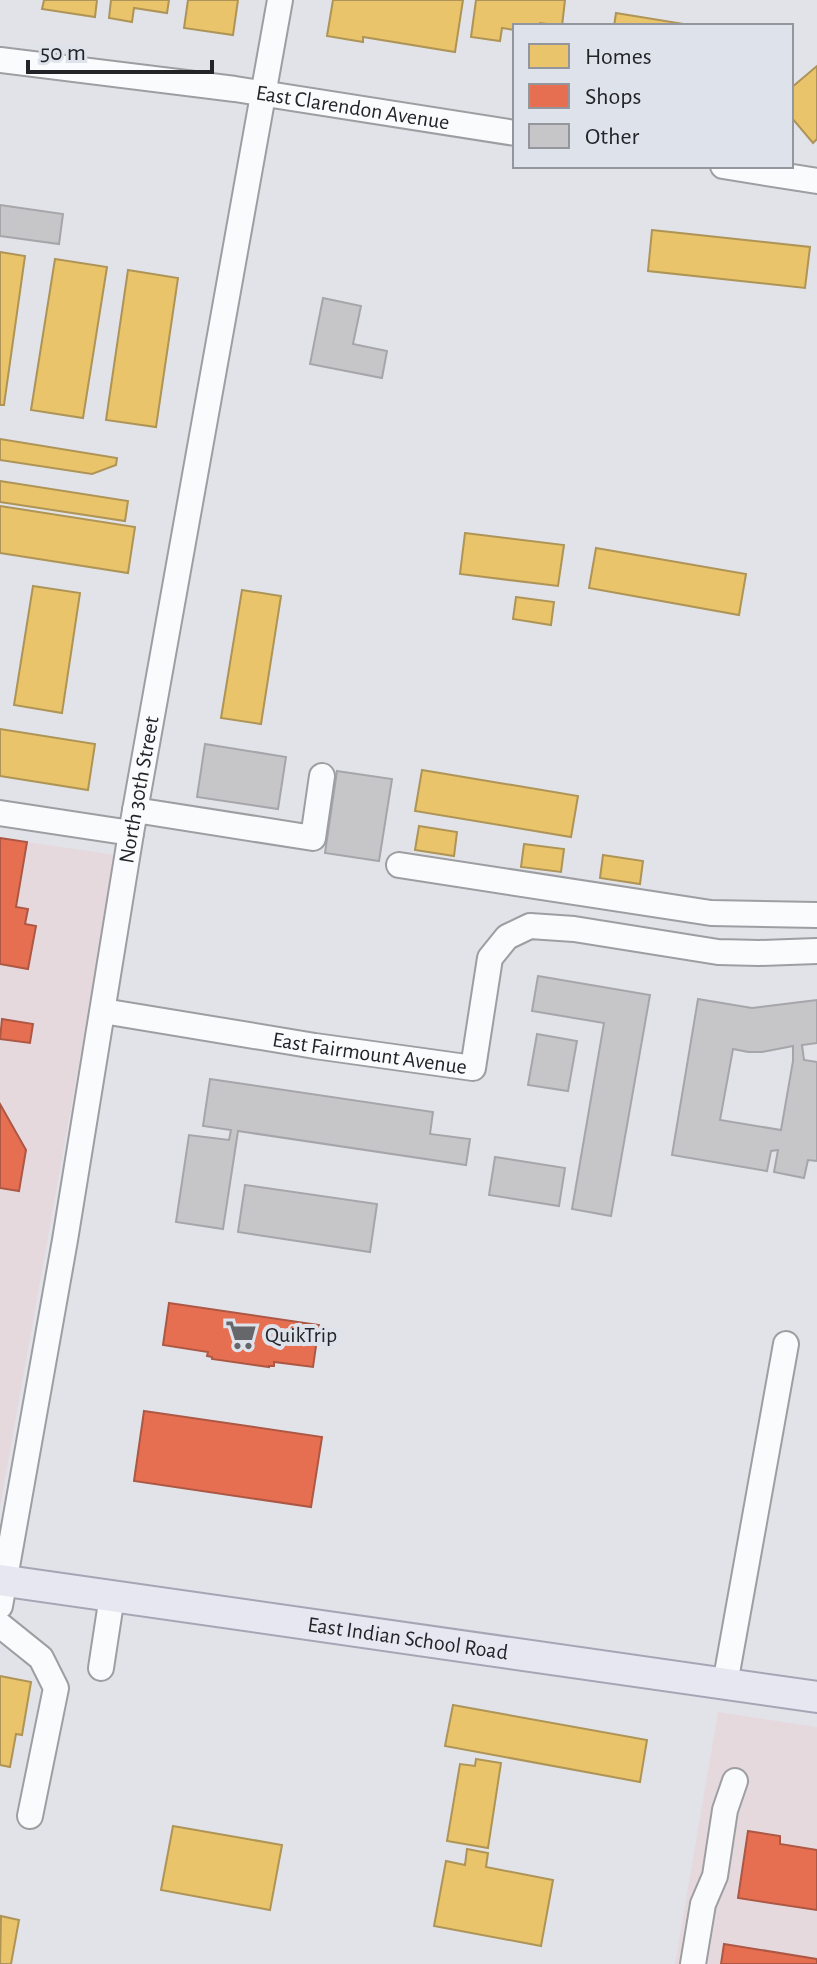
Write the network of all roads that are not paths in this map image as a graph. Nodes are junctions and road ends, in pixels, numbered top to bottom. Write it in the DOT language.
graph roads {
  1 [pos="280,0"];
  2 [pos="0,60"];
  3 [pos="264,94"];
  4 [pos="513,133"];
  5 [pos="736,168"];
  6 [pos="817,181"];
  7 [pos="322,776"];
  8 [pos="0,813"];
  9 [pos="133,822"];
  10 [pos="399,865"];
  11 [pos="579,893"];
  12 [pos="817,915"];
  13 [pos="574,929"];
  14 [pos="817,951"];
  15 [pos="103,1011"];
  16 [pos="786,1344"];
  17 [pos="1,1589"];
  18 [pos="112,1596"];
  19 [pos="0,1625"];
  20 [pos="101,1668"];
  21 [pos="725,1684"];
  22 [pos="817,1697"];
  23 [pos="735,1781"];
  24 [pos="30,1816"];
  25 [pos="693,1964"];
  1 -- 3 [label="street, North 30th Street"];
  2 -- 3 [label="street, East Clarendon Avenue"];
  3 -- 4 [label="street, East Clarendon Avenue"];
  3 -- 9 [label="street, North 30th Street"];
  5 -- 6 [label="street"];
  7 -- 9 [label="street"];
  8 -- 9 [label="street"];
  9 -- 15 [label="street, North 30th Street"];
  10 -- 11 [label="street"];
  11 -- 12 [label="street"];
  11 -- 13 [label="street"];
  13 -- 14 [label="street, East Fairmount Avenue"];
  13 -- 15 [label="street, East Fairmount Avenue"];
  15 -- 17 [label="street, North 30th Street"];
  16 -- 21 [label="street"];
  17 -- 18 [label="main road, East Indian School Road"];
  18 -- 20 [label="street"];
  18 -- 21 [label="main road, East Indian School Road"];
  19 -- 24 [label="street"];
  21 -- 22 [label="main road, East Indian School Road"];
  23 -- 25 [label="street"];
}
